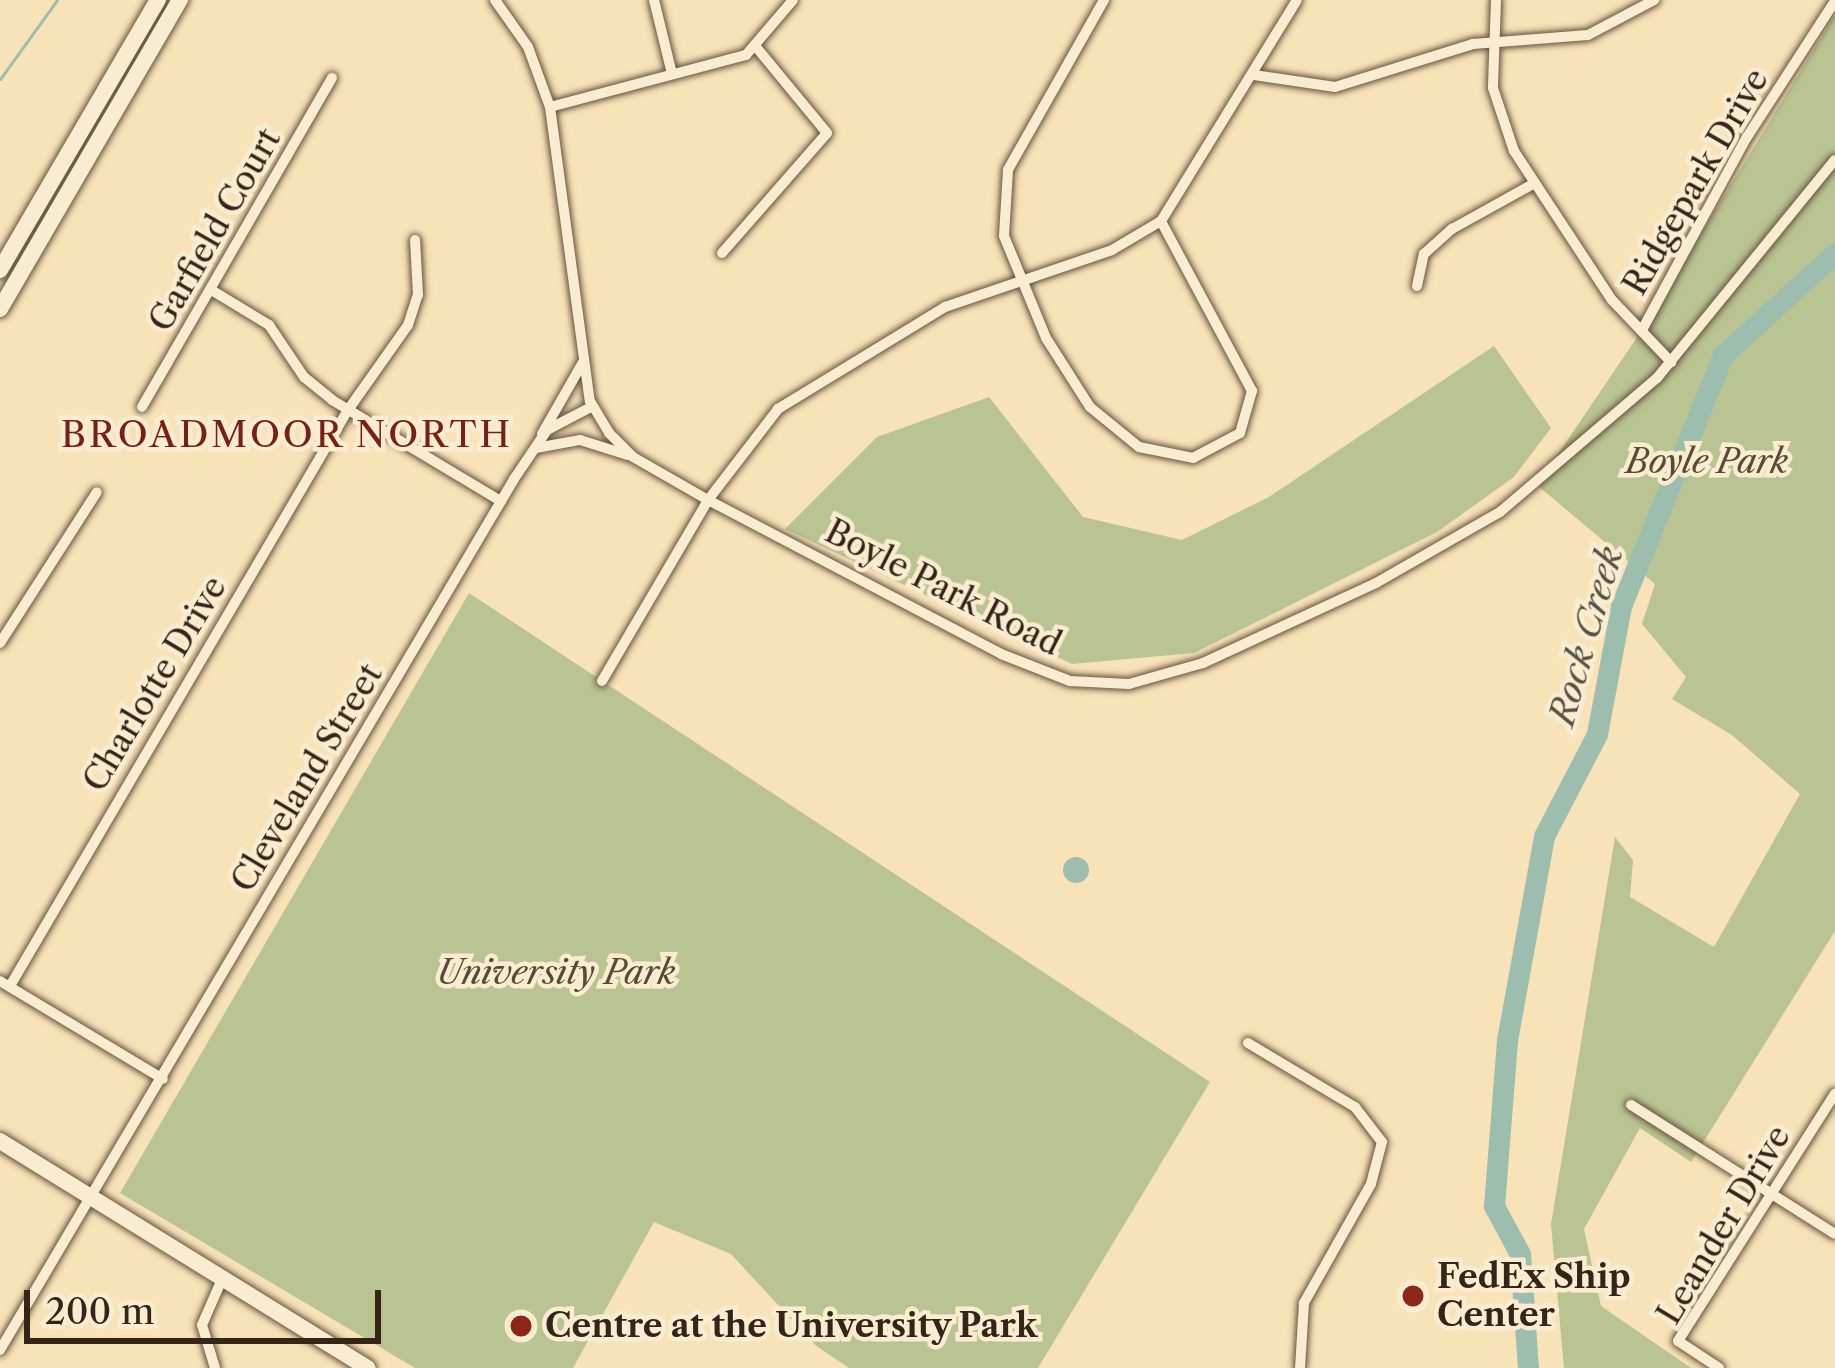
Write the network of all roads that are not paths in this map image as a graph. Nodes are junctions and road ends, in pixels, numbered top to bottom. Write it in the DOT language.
graph roads {
  1 [pos="158,0"];
  2 [pos="180,0"];
  3 [pos="495,0"];
  4 [pos="655,0"];
  5 [pos="793,0"];
  6 [pos="1104,0"];
  7 [pos="1297,0"];
  8 [pos="1496,0"];
  9 [pos="1654,0"];
  10 [pos="1835,1"];
  11 [pos="1490,43"];
  12 [pos="757,48"];
  13 [pos="672,74"];
  14 [pos="1254,75"];
  15 [pos="332,78"];
  16 [pos="550,107"];
  17 [pos="1835,160"];
  18 [pos="1533,184"];
  19 [pos="1161,221"];
  20 [pos="415,240"];
  21 [pos="722,254"];
  22 [pos="0,270"];
  23 [pos="1018,283"];
  24 [pos="1417,286"];
  25 [pos="213,291"];
  26 [pos="0,309"];
  27 [pos="1642,330"];
  28 [pos="585,355"];
  29 [pos="1671,362"];
  30 [pos="142,407"];
  31 [pos="591,407"];
  32 [pos="348,410"];
  33 [pos="542,436"];
  34 [pos="533,450"];
  35 [pos="634,457"];
  36 [pos="97,492"];
  37 [pos="502,500"];
  38 [pos="708,500"];
  39 [pos="0,643"];
  40 [pos="602,681"];
  41 [pos="5,984"];
  42 [pos="1248,1043"];
  43 [pos="163,1078"];
  44 [pos="1835,1094"];
  45 [pos="1631,1106"];
  46 [pos="0,1141"];
  47 [pos="1772,1195"];
  48 [pos="92,1199"];
  49 [pos="1835,1234"];
  50 [pos="222,1279"];
  51 [pos="0,1350"];
  52 [pos="336,1359"];
  53 [pos="215,1368"];
  54 [pos="367,1368"];
  55 [pos="1300,1368"];
  56 [pos="1719,1368"];
  1 -- 22 [label="main road"];
  2 -- 26 [label="main road"];
  3 -- 16 [label="street"];
  4 -- 13 [label="street"];
  5 -- 12 [label="street"];
  6 -- 23 [label="street"];
  7 -- 14 [label="street"];
  8 -- 11 [label="street"];
  9 -- 11 [label="street"];
  10 -- 27 [label="street, Ridgepark Drive"];
  11 -- 14 [label="street"];
  11 -- 18 [label="street"];
  12 -- 13 [label="street"];
  12 -- 21 [label="street"];
  13 -- 16 [label="street"];
  14 -- 19 [label="street"];
  15 -- 25 [label="street, Garfield Court"];
  16 -- 28 [label="street"];
  17 -- 29 [label="street, Boyle Park Road"];
  18 -- 24 [label="street"];
  18 -- 27 [label="street"];
  19 -- 23 [label="street"];
  19 -- 23 [label="street"];
  20 -- 32 [label="street, Charlotte Drive"];
  23 -- 38 [label="street"];
  25 -- 30 [label="street, Garfield Court"];
  25 -- 32 [label="street"];
  27 -- 29 [label="street"];
  28 -- 31 [label="street"];
  28 -- 33 [label="street"];
  29 -- 38 [label="street, Boyle Park Road"];
  31 -- 33 [label="street, Cleveland Street"];
  31 -- 35 [label="street, Boyle Park Road"];
  32 -- 37 [label="street"];
  32 -- 41 [label="street, Charlotte Drive"];
  33 -- 34 [label="street, Cleveland Street"];
  34 -- 35 [label="street"];
  34 -- 37 [label="street, Cleveland Street"];
  35 -- 38 [label="street, Boyle Park Road"];
  36 -- 39 [label="street"];
  37 -- 43 [label="street, Cleveland Street"];
  38 -- 40 [label="street"];
  41 -- 43 [label="street"];
  42 -- 55 [label="street"];
  43 -- 48 [label="street, Cleveland Street"];
  44 -- 47 [label="street, Leander Drive"];
  45 -- 47 [label="street"];
  46 -- 48 [label="main road"];
  47 -- 49 [label="street"];
  47 -- 56 [label="street, Leander Drive"];
  48 -- 50 [label="main road"];
  48 -- 51 [label="street, Cleveland Street"];
  50 -- 52 [label="main road"];
  50 -- 53 [label="street"];
  52 -- 54 [label="main road"];
}
